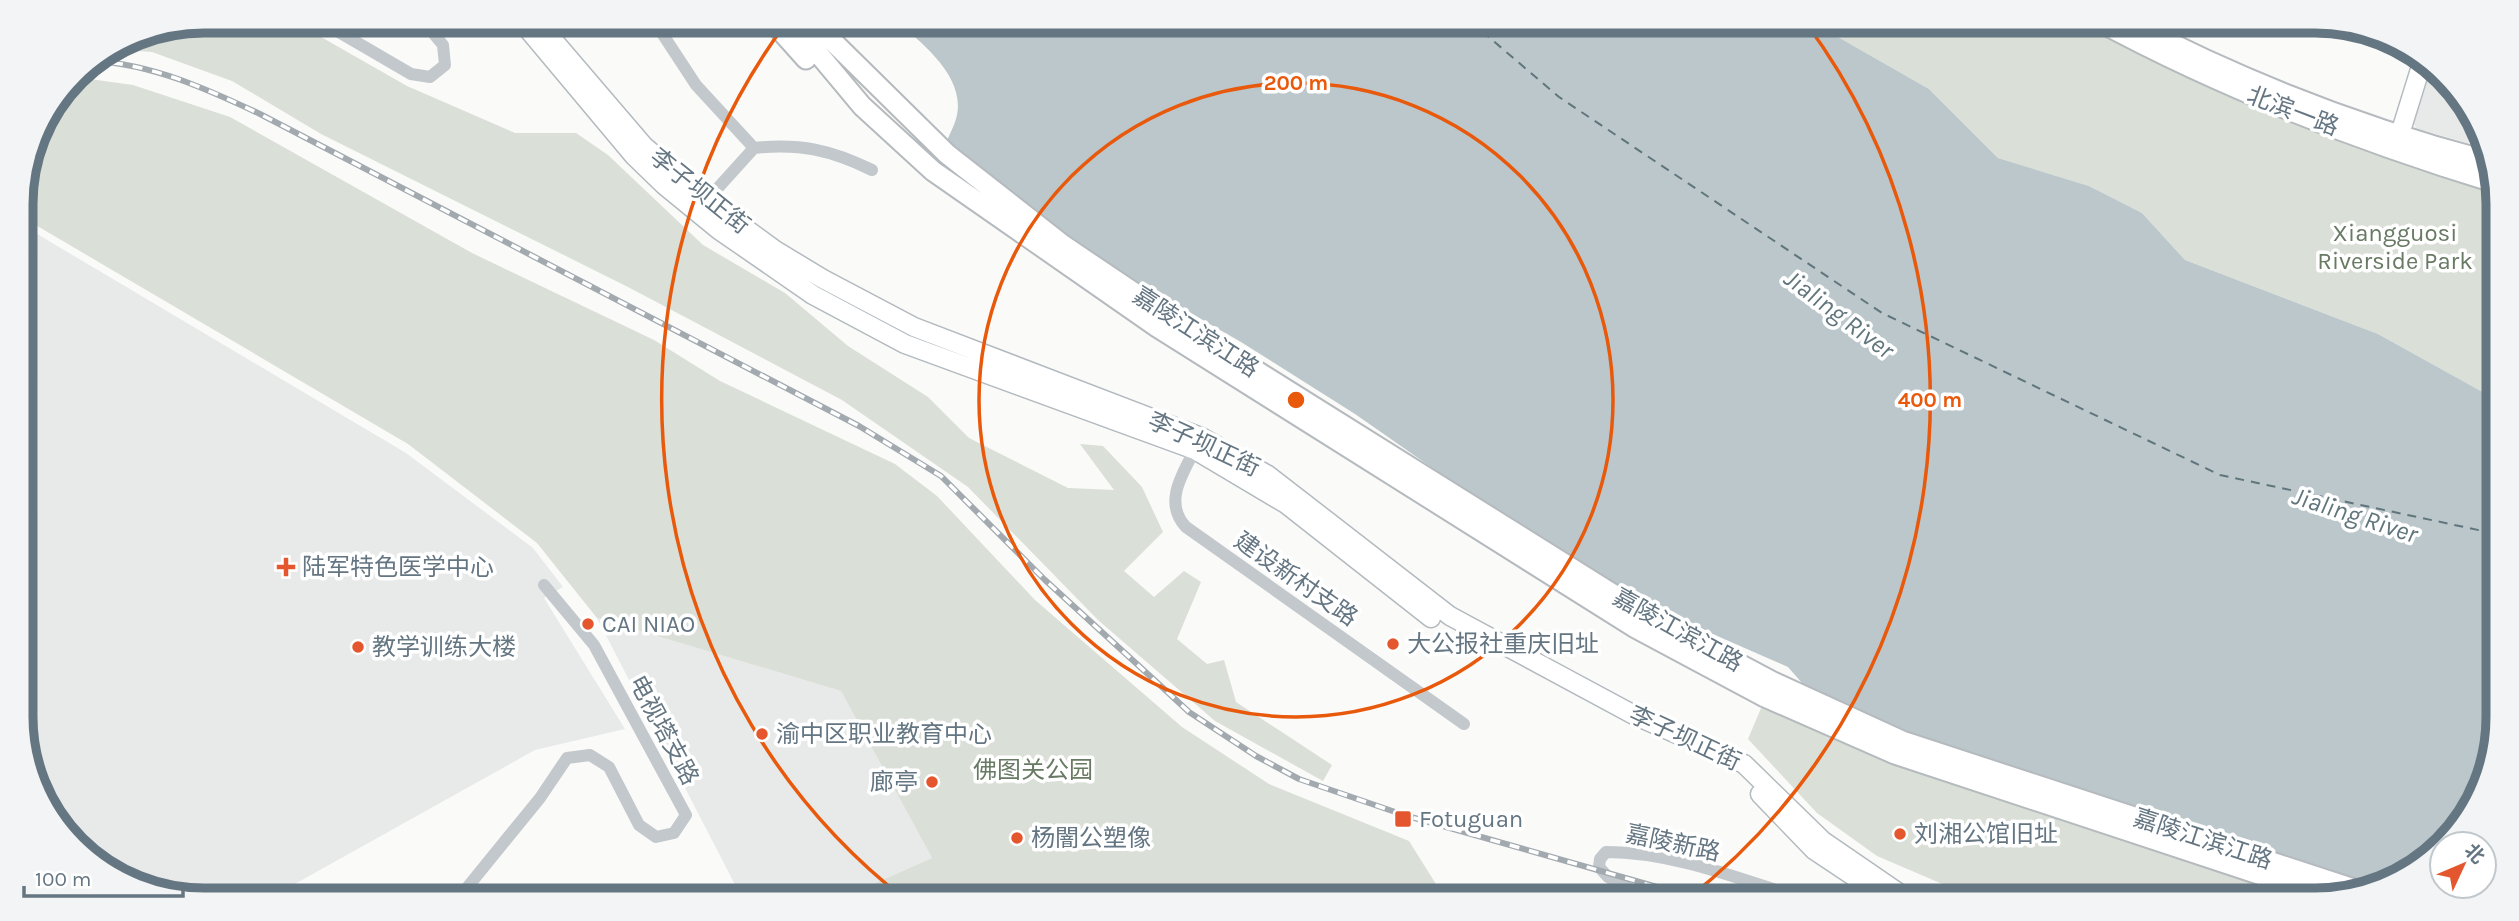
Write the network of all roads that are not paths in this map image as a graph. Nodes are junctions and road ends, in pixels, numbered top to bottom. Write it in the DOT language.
graph roads {
  1 [pos="341,33"];
  2 [pos="433,33"];
  3 [pos="531,33"];
  4 [pos="547,33"];
  5 [pos="662,33"];
  6 [pos="783,33"];
  7 [pos="801,33"];
  8 [pos="823,33"];
  9 [pos="2120,33"];
  10 [pos="2151,33"];
  11 [pos="2420,70"];
  12 [pos="862,106"];
  13 [pos="2400,134"];
  14 [pos="754,148"];
  15 [pos="2479,158"];
  16 [pos="872,170"];
  17 [pos="2483,179"];
  18 [pos="707,200"];
  19 [pos="1057,251"];
  20 [pos="1198,444"];
  21 [pos="544,585"];
  22 [pos="1468,633"];
  23 [pos="1464,724"];
  24 [pos="2341,885"];
  25 [pos="1627,887"];
  26 [pos="1765,887"];
  27 [pos="1870,887"];
  28 [pos="1890,887"];
  29 [pos="2298,887"];
  30 [pos="467,888"];
  1 -- 2 [label="street"];
  3 -- 20 [label="main road, 李子坝正街"];
  4 -- 18 [label="main road, 李子坝正街"];
  5 -- 14 [label="street"];
  6 -- 12 [label="main road"];
  7 -- 12 [label="main road"];
  8 -- 19 [label="main road"];
  9 -- 17 [label="main road, 北滨一路"];
  10 -- 13 [label="main road, 北滨一路"];
  11 -- 13 [label="main road"];
  12 -- 19 [label="main road"];
  13 -- 15 [label="main road, 北滨一路"];
  14 -- 16 [label="street"];
  14 -- 18 [label="street"];
  18 -- 20 [label="main road, 李子坝正街"];
  19 -- 24 [label="main road, 嘉陵江滨江路"];
  19 -- 29 [label="main road, 嘉陵江滨江路"];
  20 -- 22 [label="main road, 李子坝正街"];
  20 -- 23 [label="street, 建设新村支路"];
  21 -- 30 [label="street, 电视塔支路"];
  22 -- 27 [label="main road, 李子坝正街"];
  22 -- 28 [label="main road, 李子坝正街"];
  25 -- 26 [label="street, 嘉陵新路"];
}
